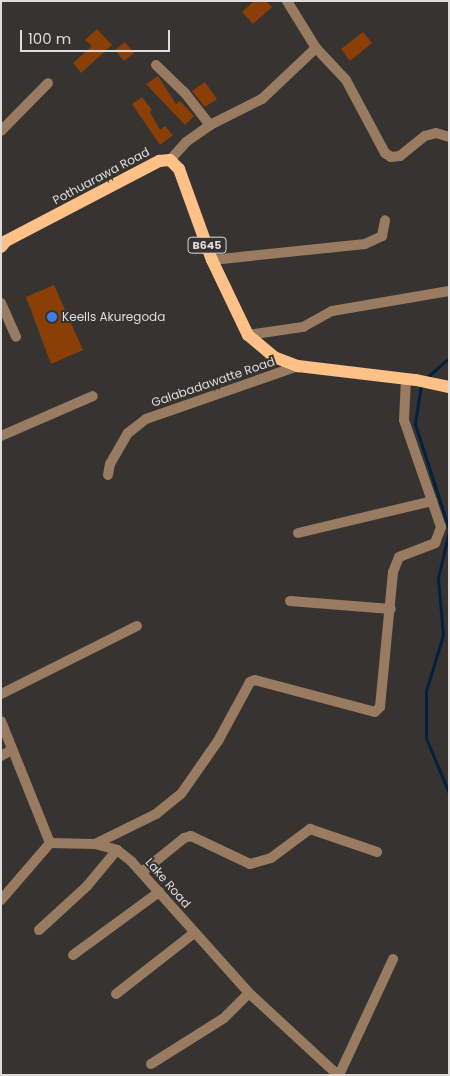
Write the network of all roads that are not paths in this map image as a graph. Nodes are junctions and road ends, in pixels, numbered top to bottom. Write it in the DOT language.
graph roads {
  1 [pos="287,1"];
  2 [pos="316,48"];
  3 [pos="156,65"];
  4 [pos="48,83"];
  5 [pos="210,125"];
  6 [pos="1,131"];
  7 [pos="449,137"];
  8 [pos="170,160"];
  9 [pos="385,220"];
  10 [pos="4,244"];
  11 [pos="212,260"];
  12 [pos="449,292"];
  13 [pos="1,303"];
  14 [pos="248,335"];
  15 [pos="16,337"];
  16 [pos="298,366"];
  17 [pos="411,380"];
  18 [pos="444,386"];
  19 [pos="93,396"];
  20 [pos="1,436"];
  21 [pos="108,475"];
  22 [pos="432,501"];
  23 [pos="298,533"];
  24 [pos="290,601"];
  25 [pos="391,609"];
  26 [pos="137,626"];
  27 [pos="1,694"];
  28 [pos="1,721"];
  29 [pos="12,750"];
  30 [pos="1,756"];
  31 [pos="50,843"];
  32 [pos="96,844"];
  33 [pos="117,850"];
  34 [pos="377,852"];
  35 [pos="142,872"];
  36 [pos="159,892"];
  37 [pos="1,900"];
  38 [pos="39,930"];
  39 [pos="194,933"];
  40 [pos="73,955"];
  41 [pos="393,959"];
  42 [pos="249,993"];
  43 [pos="116,994"];
  44 [pos="150,1064"];
  45 [pos="338,1075"];
  1 -- 2 [label="street"];
  2 -- 5 [label="street"];
  2 -- 7 [label="street"];
  3 -- 5 [label="street"];
  4 -- 6 [label="street"];
  5 -- 8 [label="street"];
  8 -- 10 [label="main road, Pothuarawa Road"];
  8 -- 11 [label="main road, Pothuarawa Road / B645"];
  9 -- 11 [label="street"];
  11 -- 14 [label="main road, Pothuarawa Road / B645"];
  12 -- 14 [label="street"];
  13 -- 15 [label="street"];
  14 -- 16 [label="main road, Pothuarawa Road / B645"];
  16 -- 17 [label="main road, Pothuarawa Road / B645"];
  16 -- 21 [label="street, Galabadawatte Road"];
  17 -- 18 [label="main road, Pothuarawa Road / B645"];
  17 -- 22 [label="street"];
  19 -- 20 [label="street"];
  22 -- 23 [label="street"];
  22 -- 25 [label="street"];
  24 -- 25 [label="street"];
  25 -- 32 [label="street"];
  26 -- 27 [label="street"];
  28 -- 29 [label="street"];
  29 -- 30 [label="street"];
  29 -- 31 [label="street"];
  31 -- 32 [label="street, Lake Road"];
  31 -- 37 [label="street"];
  32 -- 33 [label="street, Lake Road"];
  33 -- 35 [label="street, Lake Road"];
  33 -- 38 [label="street"];
  34 -- 35 [label="street"];
  35 -- 36 [label="street, Lake Road"];
  36 -- 39 [label="street, Lake Road"];
  36 -- 40 [label="street"];
  39 -- 42 [label="street, Lake Road"];
  39 -- 43 [label="street"];
  41 -- 45 [label="street"];
  42 -- 44 [label="street"];
  42 -- 45 [label="street, Lake Road"];
}
